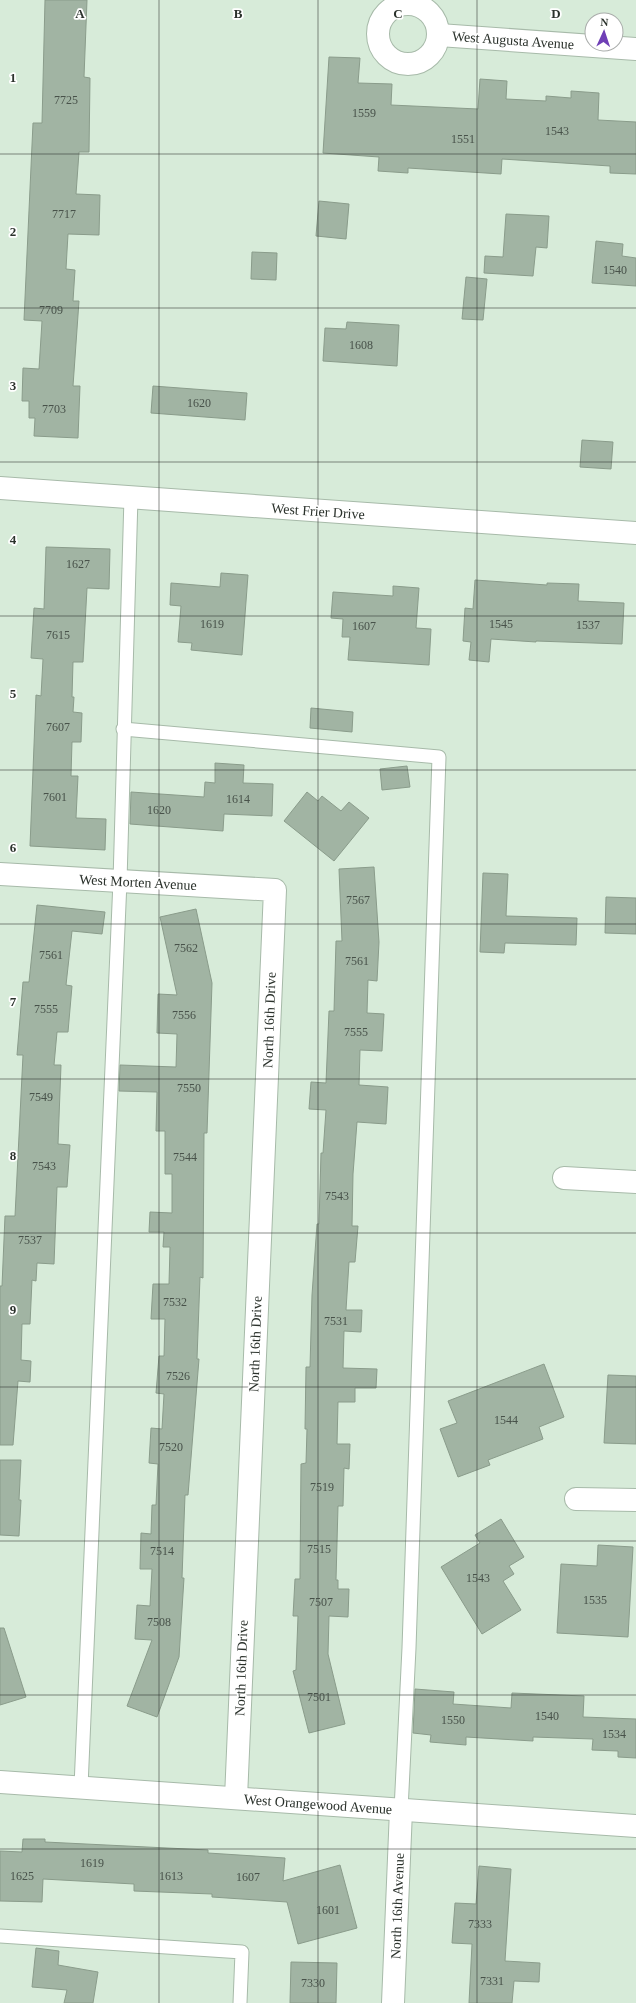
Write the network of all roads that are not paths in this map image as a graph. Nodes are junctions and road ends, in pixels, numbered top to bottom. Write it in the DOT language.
graph roads {
  1 [pos="438,35"];
  2 [pos="636,49"];
  3 [pos="0,488"];
  4 [pos="131,498"];
  5 [pos="636,533"];
  6 [pos="123,729"];
  7 [pos="0,874"];
  8 [pos="120,881"];
  9 [pos="275,890"];
  10 [pos="564,1178"];
  11 [pos="636,1182"];
  12 [pos="576,1499"];
  13 [pos="636,1500"];
  14 [pos="0,1782"];
  15 [pos="80,1787"];
  16 [pos="236,1798"];
  17 [pos="401,1810"];
  18 [pos="636,1826"];
  19 [pos="0,1936"];
  20 [pos="240,2003"];
  21 [pos="393,2003"];
  1 -- 2 [label="street, West Augusta Avenue"];
  3 -- 4 [label="street, West Frier Drive"];
  4 -- 5 [label="street, West Frier Drive"];
  4 -- 6 [label="lane"];
  6 -- 8 [label="lane"];
  6 -- 17 [label="lane"];
  7 -- 8 [label="street, West Morten Avenue"];
  8 -- 9 [label="street, West Morten Avenue"];
  8 -- 15 [label="lane"];
  9 -- 16 [label="street, North 16th Drive"];
  10 -- 11 [label="street"];
  12 -- 13 [label="street"];
  14 -- 15 [label="street, West Orangewood Avenue"];
  15 -- 16 [label="street, West Orangewood Avenue"];
  16 -- 17 [label="street, West Orangewood Avenue"];
  17 -- 18 [label="street, West Orangewood Avenue"];
  17 -- 21 [label="street, North 16th Avenue"];
  19 -- 20 [label="lane"];
}
